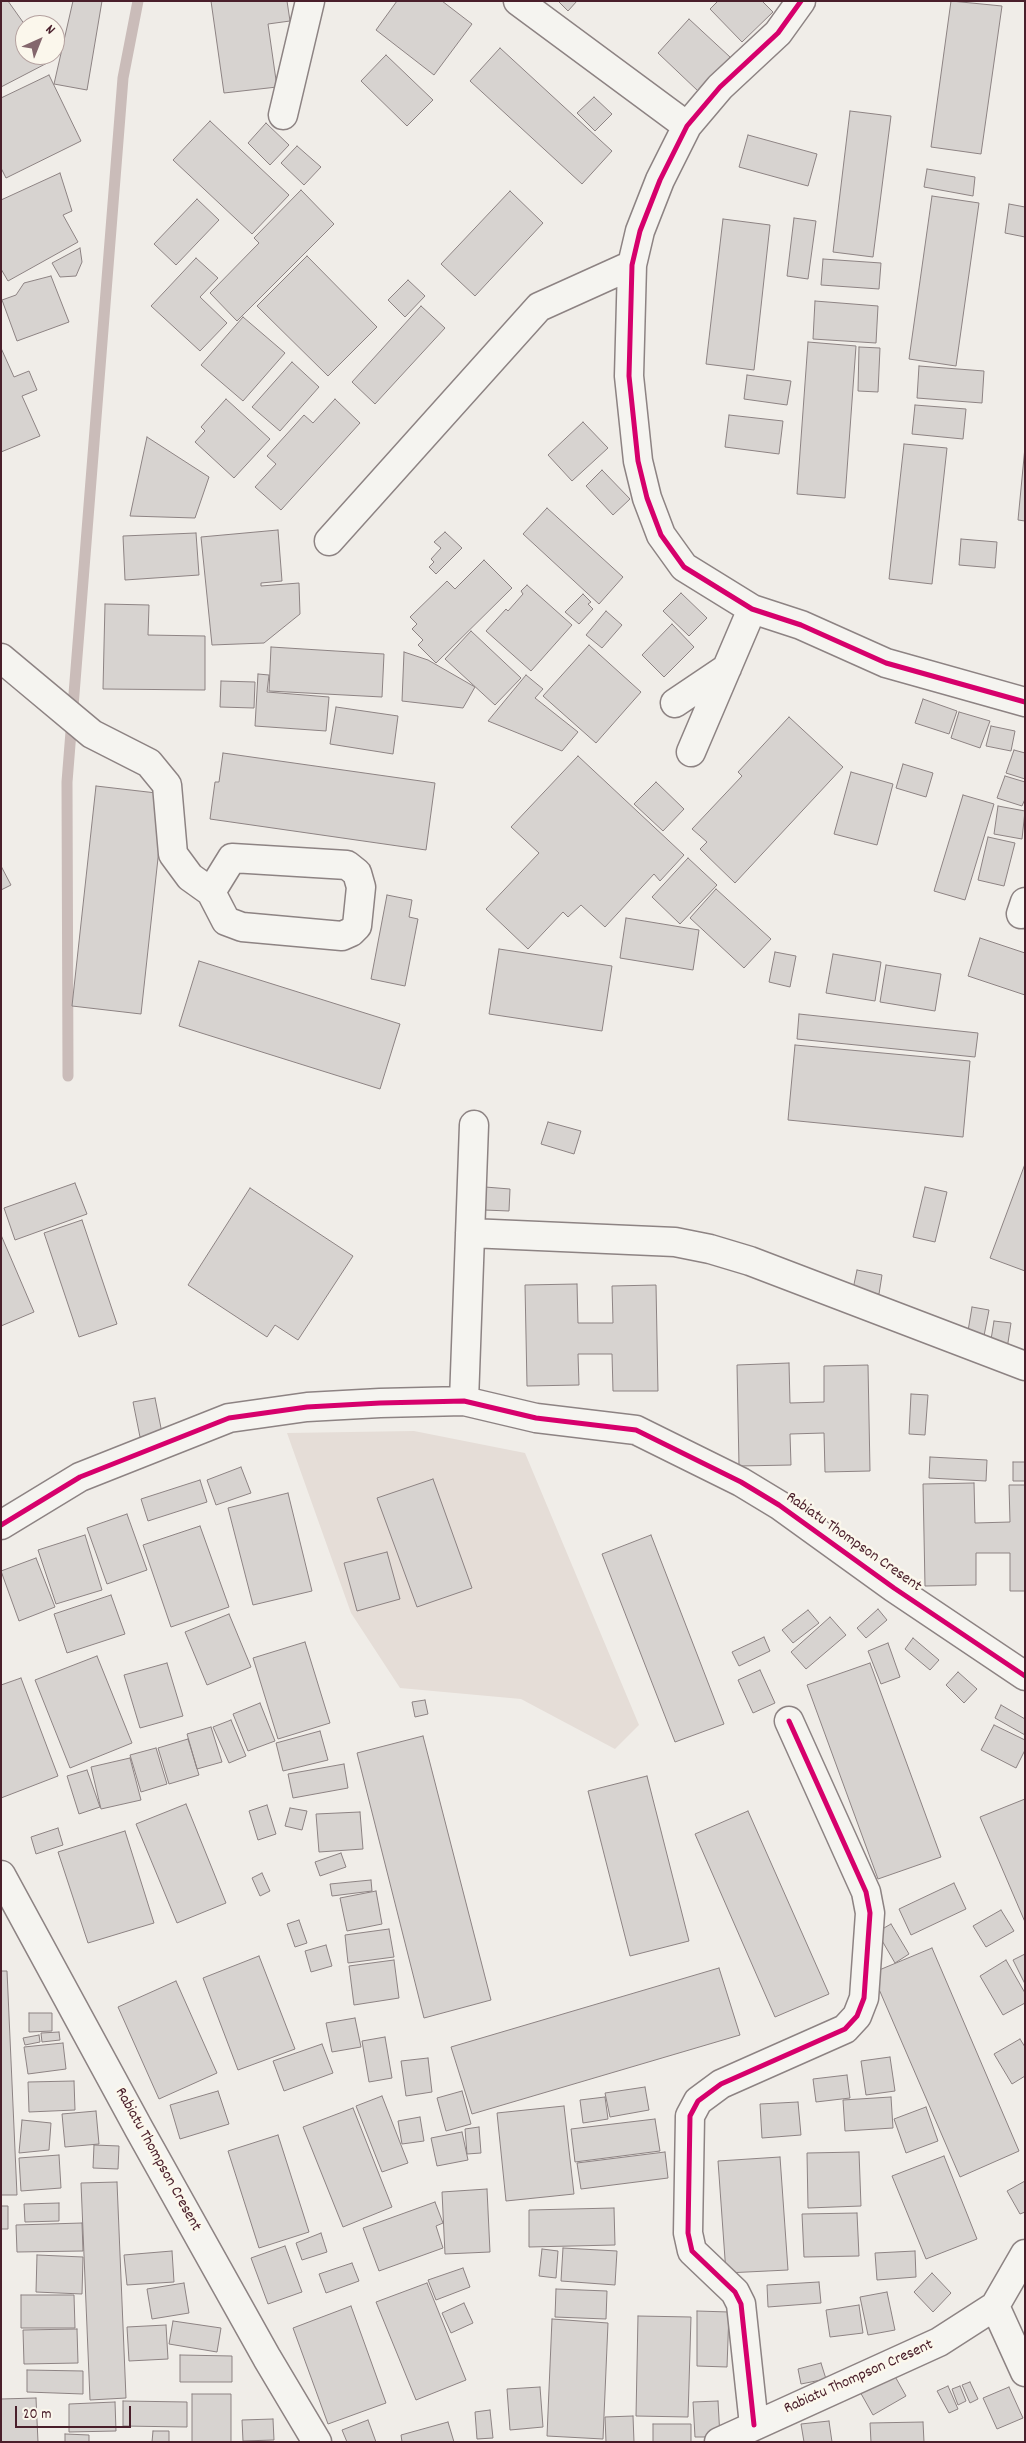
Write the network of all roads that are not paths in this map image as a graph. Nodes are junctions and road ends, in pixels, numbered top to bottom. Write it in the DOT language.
graph roads {
  1 [pos="310,1"];
  2 [pos="518,1"];
  3 [pos="800,1"];
  4 [pos="283,115"];
  5 [pos="687,126"];
  6 [pos="632,265"];
  7 [pos="330,541"];
  8 [pos="752,609"];
  9 [pos="1,658"];
  10 [pos="727,668"];
  11 [pos="1025,702"];
  12 [pos="675,703"];
  13 [pos="691,752"];
  14 [pos="211,892"];
  15 [pos="474,1124"];
  16 [pos="470,1233"];
  17 [pos="1025,1366"];
  18 [pos="464,1401"];
  19 [pos="1,1525"];
  20 [pos="1025,1676"];
  21 [pos="789,1721"];
  22 [pos="1,1875"];
  23 [pos="1025,2254"];
  24 [pos="995,2306"];
  25 [pos="1025,2372"];
  26 [pos="754,2424"];
  27 [pos="316,2441"];
  28 [pos="719,2442"];
  1 -- 4 [label="street"];
  2 -- 5 [label="street"];
  3 -- 5 [label="street"];
  5 -- 6 [label="street"];
  6 -- 7 [label="street"];
  6 -- 8 [label="street"];
  8 -- 10 [label="street"];
  8 -- 11 [label="street"];
  9 -- 14 [label="street"];
  10 -- 12 [label="street"];
  10 -- 13 [label="street"];
  14 -- 14 [label="street"];
  15 -- 16 [label="street"];
  16 -- 17 [label="street"];
  16 -- 18 [label="street"];
  18 -- 19 [label="street, Rabiatu Thompson Cresent"];
  18 -- 20 [label="street, Rabiatu Thompson Cresent"];
  21 -- 26 [label="street"];
  22 -- 27 [label="street, Rabiatu Thompson Cresent"];
  23 -- 24 [label="street, Rabiatu Thompson Cresent"];
  24 -- 25 [label="street"];
  24 -- 26 [label="street, Rabiatu Thompson Cresent"];
  26 -- 28 [label="street, Rabiatu Thompson Cresent"];
}
